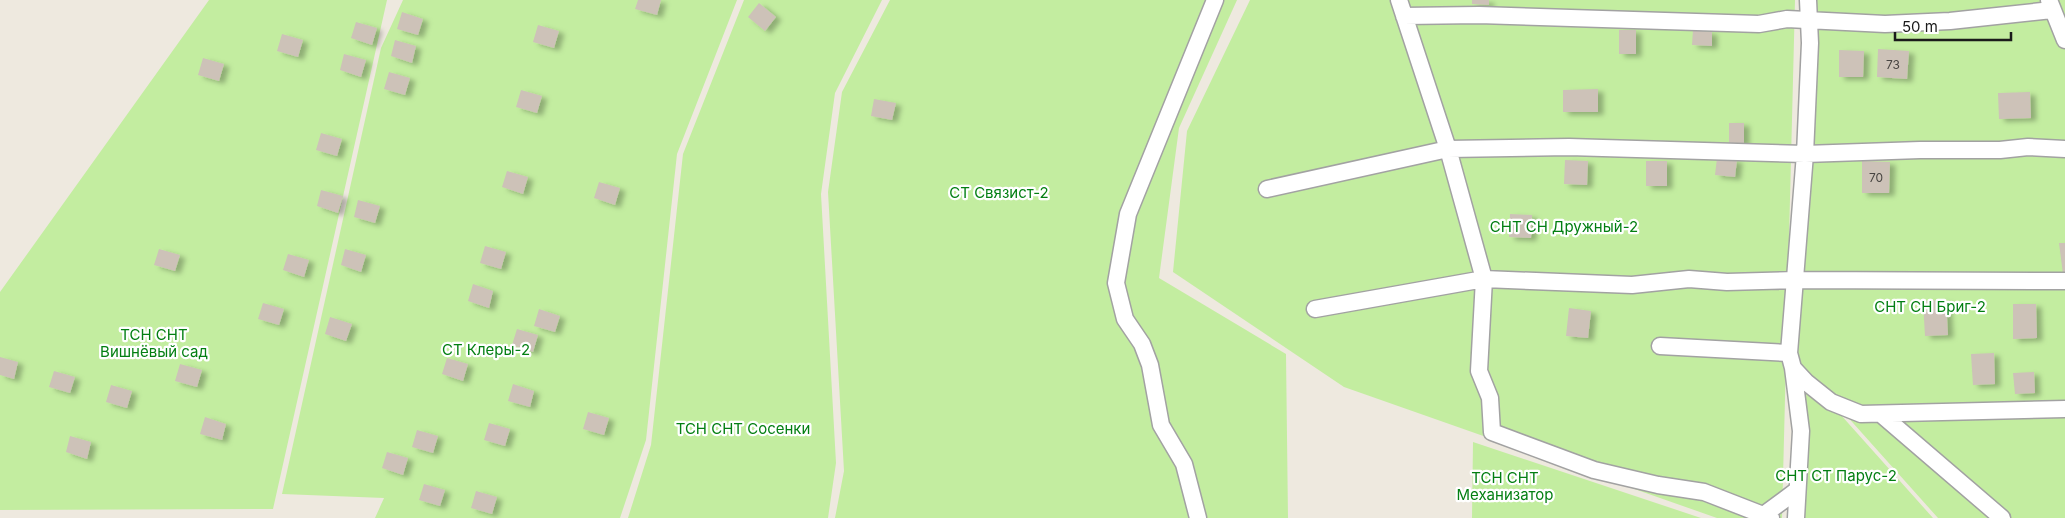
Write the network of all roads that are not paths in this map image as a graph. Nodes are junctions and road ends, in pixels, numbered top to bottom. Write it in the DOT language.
graph roads {
  1 [pos="1215,0"];
  2 [pos="1399,0"];
  3 [pos="1808,0"];
  4 [pos="2051,5"];
  5 [pos="1404,16"];
  6 [pos="1808,20"];
  7 [pos="2065,40"];
  8 [pos="1448,149"];
  9 [pos="2065,149"];
  10 [pos="1805,154"];
  11 [pos="1267,189"];
  12 [pos="1484,279"];
  13 [pos="1795,280"];
  14 [pos="2065,281"];
  15 [pos="1314,309"];
  16 [pos="1660,346"];
  17 [pos="1791,360"];
  18 [pos="2065,409"];
  19 [pos="1882,415"];
  20 [pos="1796,491"];
  21 [pos="1768,516"];
  22 [pos="1198,518"];
  23 [pos="1796,518"];
  24 [pos="2002,518"];
  1 -- 22 [label="street"];
  2 -- 5 [label="street"];
  3 -- 6 [label="street"];
  4 -- 6 [label="street"];
  4 -- 7 [label="street"];
  5 -- 6 [label="street"];
  5 -- 8 [label="street"];
  6 -- 10 [label="street"];
  8 -- 10 [label="street"];
  8 -- 11 [label="street"];
  8 -- 12 [label="street"];
  9 -- 10 [label="street"];
  10 -- 13 [label="street"];
  12 -- 13 [label="street"];
  12 -- 15 [label="street"];
  12 -- 21 [label="street"];
  13 -- 14 [label="street"];
  13 -- 17 [label="street"];
  16 -- 17 [label="street"];
  17 -- 19 [label="street"];
  17 -- 20 [label="street"];
  18 -- 19 [label="street"];
  19 -- 24 [label="street"];
  20 -- 21 [label="street"];
  20 -- 23 [label="street"];
}
